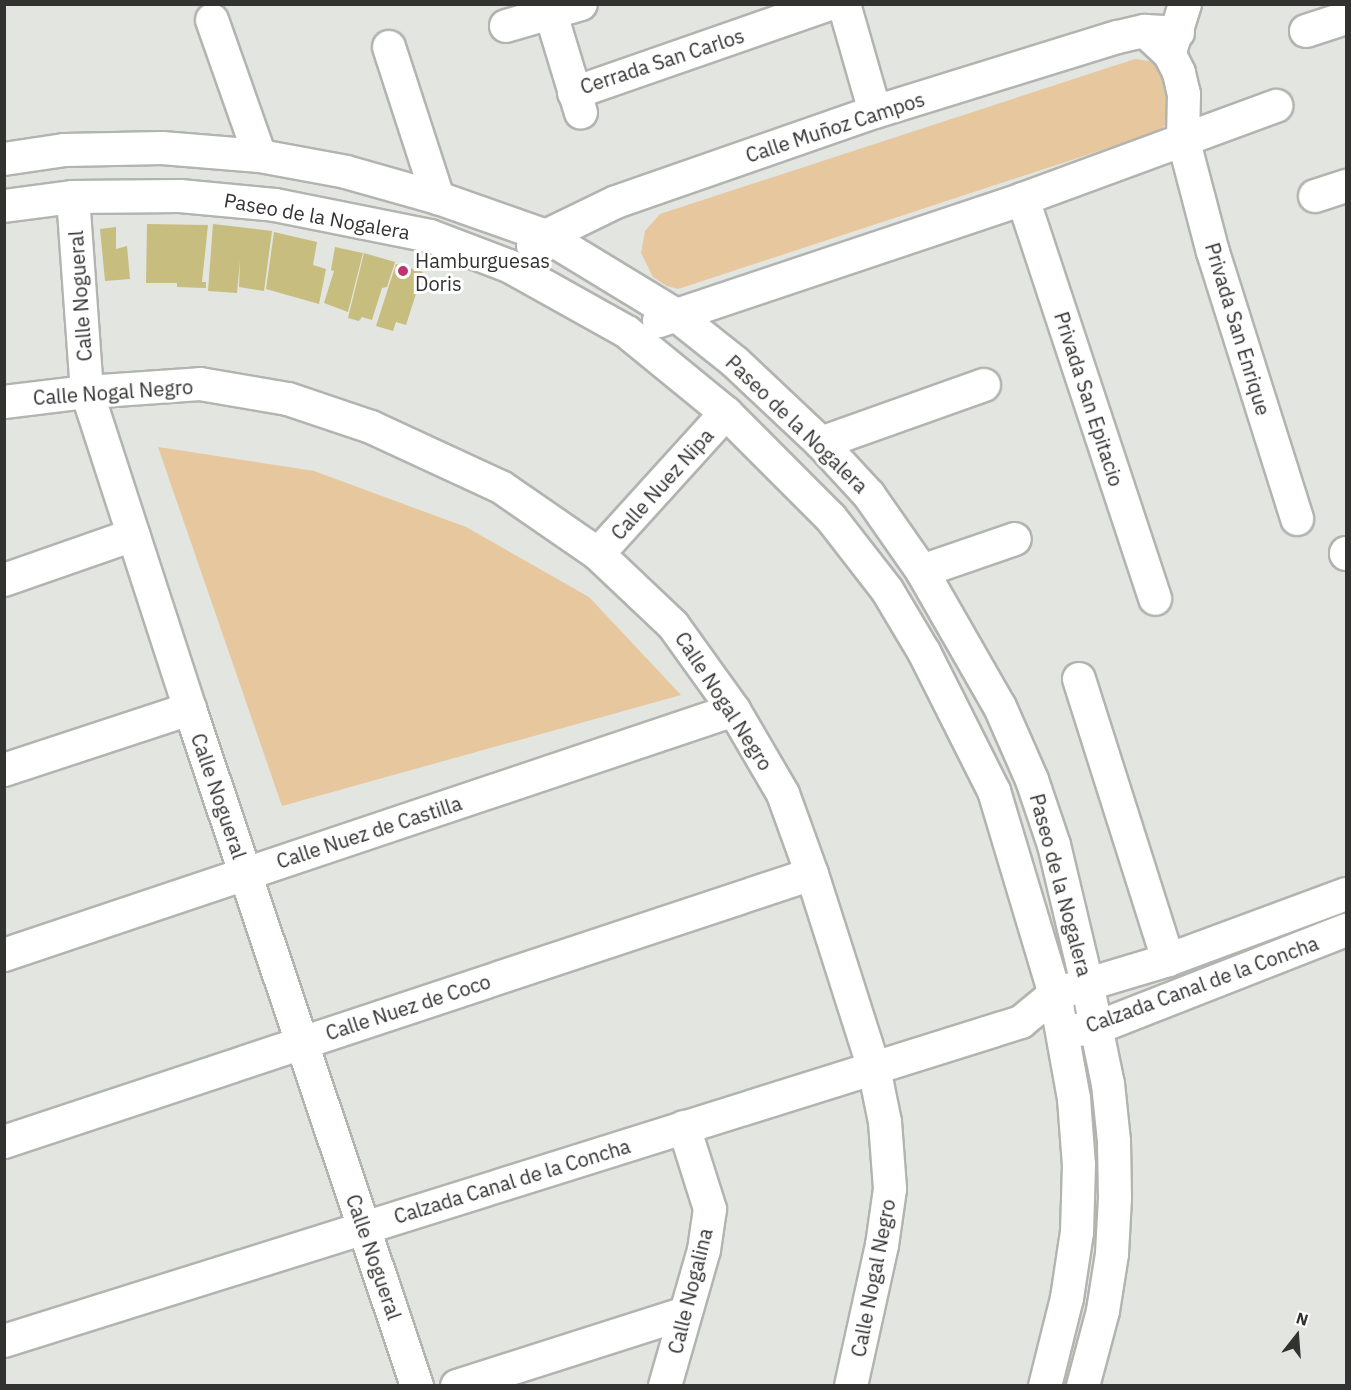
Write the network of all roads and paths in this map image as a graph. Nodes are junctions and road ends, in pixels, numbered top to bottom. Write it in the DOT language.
graph roads {
  1 [pos="581,4"];
  2 [pos="830,4"];
  3 [pos="844,4"];
  4 [pos="790,11"];
  5 [pos="551,14"];
  6 [pos="1149,18"];
  7 [pos="1347,18"];
  8 [pos="212,20"];
  9 [pos="506,26"];
  10 [pos="1177,30"];
  11 [pos="1306,31"];
  12 [pos="389,47"];
  13 [pos="1276,106"];
  14 [pos="875,112"];
  15 [pos="1183,138"];
  16 [pos="260,156"];
  17 [pos="4,159"];
  18 [pos="1347,186"];
  19 [pos="1315,196"];
  20 [pos="73,197"];
  21 [pos="438,198"];
  22 [pos="1023,199"];
  23 [pos="4,206"];
  24 [pos="546,236"];
  25 [pos="509,266"];
  26 [pos="676,315"];
  27 [pos="627,332"];
  28 [pos="984,385"];
  29 [pos="87,392"];
  30 [pos="4,402"];
  31 [pos="726,413"];
  32 [pos="821,442"];
  33 [pos="1297,519"];
  34 [pos="133,535"];
  35 [pos="1015,539"];
  36 [pos="598,554"];
  37 [pos="922,571"];
  38 [pos="4,580"];
  39 [pos="1155,599"];
  40 [pos="1079,679"];
  41 [pos="190,709"];
  42 [pos="734,710"];
  43 [pos="4,770"];
  44 [pos="245,873"];
  45 [pos="812,874"];
  46 [pos="1347,894"];
  47 [pos="1347,930"];
  48 [pos="4,955"];
  49 [pos="1168,960"];
  50 [pos="1088,983"];
  51 [pos="1055,994"];
  52 [pos="1021,1022"];
  53 [pos="1096,1028"];
  54 [pos="1063,1032"];
  55 [pos="302,1042"];
  56 [pos="874,1068"];
  57 [pos="684,1127"];
  58 [pos="4,1142"];
  59 [pos="364,1227"];
  60 [pos="686,1313"];
  61 [pos="4,1341"];
  62 [pos="417,1386"];
  63 [pos="457,1386"];
  64 [pos="665,1386"];
  65 [pos="851,1386"];
  66 [pos="1045,1386"];
  67 [pos="1083,1386"];
  1 -- 5 [label="street"];
  2 -- 4 [label="street, Cerrada San Carlos"];
  3 -- 14 [label="street"];
  4 -- 5 [label="street, Cerrada San Carlos"];
  5 -- 9 [label="street"];
  6 -- 10 [label="street, Calle Muñoz Campos"];
  6 -- 14 [label="street, Calle Muñoz Campos"];
  7 -- 11 [label="street"];
  8 -- 16 [label="street"];
  10 -- 15 [label="street, Privada San Enrique"];
  12 -- 21 [label="street"];
  13 -- 15 [label="street"];
  14 -- 24 [label="street, Calle Muñoz Campos"];
  15 -- 22 [label="street"];
  15 -- 33 [label="street, Privada San Enrique"];
  16 -- 17 [label="street, Paseo de la Nogalera"];
  16 -- 21 [label="street, Paseo de la Nogalera"];
  18 -- 19 [label="street"];
  20 -- 23 [label="street, Paseo de la Nogalera"];
  20 -- 25 [label="street, Paseo de la Nogalera"];
  20 -- 29 [label="street, Calle Nogueral"];
  21 -- 24 [label="street, Paseo de la Nogalera"];
  22 -- 26 [label="street"];
  22 -- 39 [label="street, Privada San Epitacio"];
  24 -- 25 [label="street, Calle Muñoz Campos"];
  24 -- 26 [label="street, Paseo de la Nogalera"];
  25 -- 27 [label="street, Paseo de la Nogalera"];
  26 -- 27 [label="street"];
  26 -- 32 [label="street, Paseo de la Nogalera"];
  27 -- 31 [label="street, Paseo de la Nogalera"];
  28 -- 32 [label="street"];
  29 -- 30 [label="street, Calle Nogal Negro"];
  29 -- 34 [label="street, Calle Nogueral"];
  29 -- 36 [label="street, Calle Nogal Negro"];
  31 -- 36 [label="street, Calle Nuez Nipa"];
  31 -- 51 [label="street, Paseo de la Nogalera"];
  32 -- 37 [label="street, Paseo de la Nogalera"];
  34 -- 38 [label="street"];
  34 -- 41 [label="street, Calle Nogueral"];
  35 -- 37 [label="street"];
  36 -- 42 [label="street, Calle Nogal Negro"];
  37 -- 50 [label="street, Paseo de la Nogalera"];
  40 -- 49 [label="street"];
  41 -- 43 [label="street"];
  41 -- 44 [label="street, Calle Nogueral"];
  42 -- 44 [label="street, Calle Nuez de Castilla"];
  42 -- 45 [label="street, Calle Nogal Negro"];
  44 -- 48 [label="street, Calle Nuez de Castilla"];
  44 -- 55 [label="street, Calle Nogueral"];
  45 -- 55 [label="street, Calle Nuez de Coco"];
  45 -- 56 [label="street, Calle Nogal Negro"];
  46 -- 49 [label="street, Calzada Canal de la Concha"];
  47 -- 53 [label="street, Calzada Canal de la Concha"];
  49 -- 50 [label="street, Calzada Canal de la Concha"];
  50 -- 51 [label="street, Calzada Canal de la Concha"];
  50 -- 53 [label="street, Paseo de la Nogalera"];
  51 -- 52 [label="street, Calzada Canal de la Concha"];
  51 -- 54 [label="street, Paseo de la Nogalera"];
  52 -- 54 [label="street, Calzada Canal de la Concha"];
  52 -- 56 [label="street, Calzada Canal de la Concha"];
  53 -- 54 [label="street, Calzada Canal de la Concha"];
  53 -- 67 [label="street, Paseo de la Nogalera"];
  54 -- 66 [label="street"];
  55 -- 58 [label="street, Calle Nuez de Coco"];
  55 -- 59 [label="street, Calle Nogueral"];
  56 -- 57 [label="street, Calzada Canal de la Concha"];
  56 -- 65 [label="street, Calle Nogal Negro"];
  57 -- 59 [label="street, Calzada Canal de la Concha"];
  57 -- 60 [label="street, Calle Nogalina"];
  59 -- 61 [label="street, Calzada Canal de la Concha"];
  59 -- 62 [label="street, Calle Nogueral"];
  60 -- 63 [label="street"];
  60 -- 64 [label="street, Calle Nogalina"];
}
